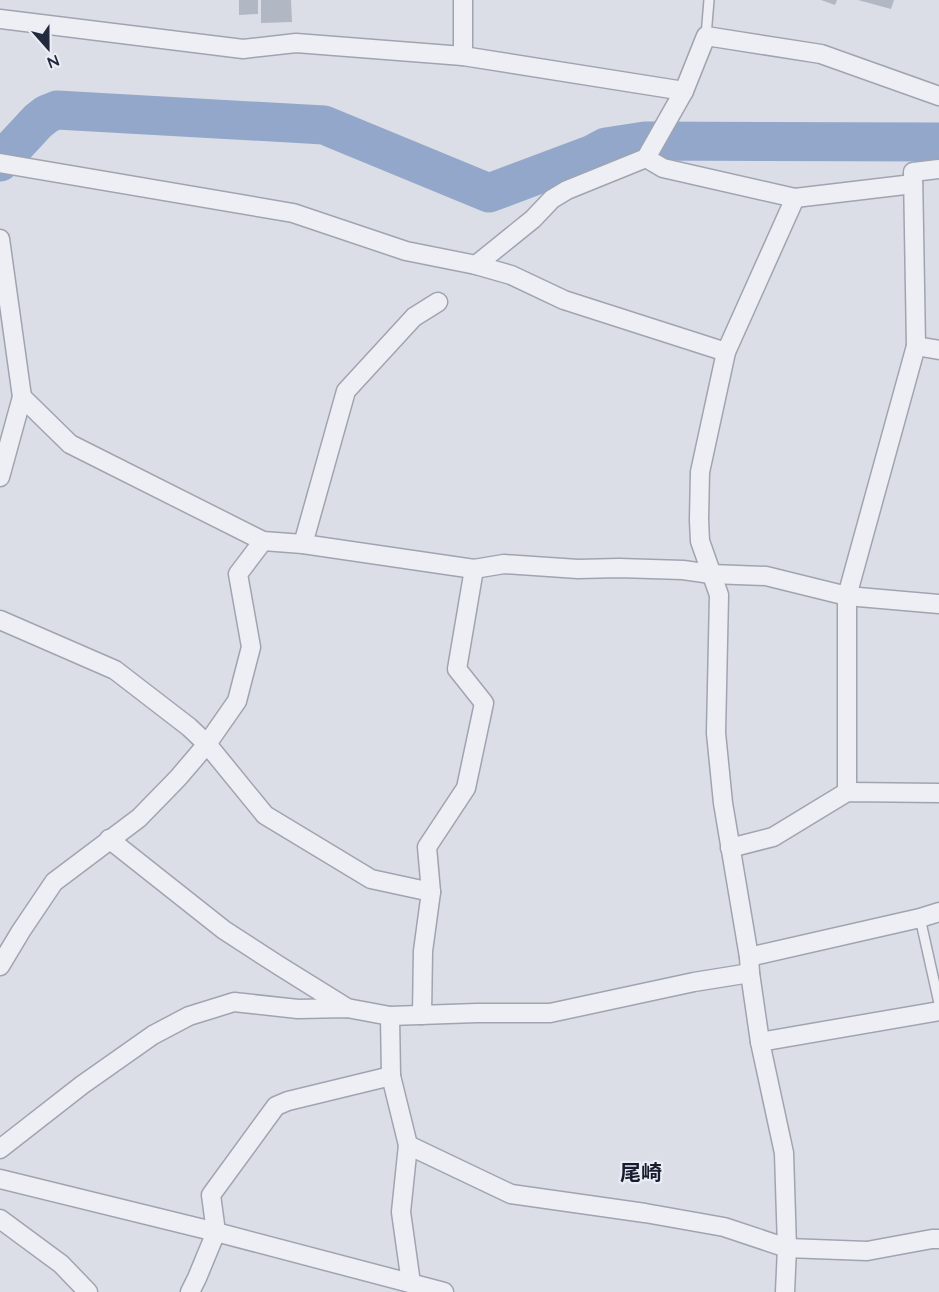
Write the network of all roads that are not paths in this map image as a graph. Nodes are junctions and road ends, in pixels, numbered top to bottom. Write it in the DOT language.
graph roads {
  1 [pos="463,0"];
  2 [pos="709,0"];
  3 [pos="0,19"];
  4 [pos="706,36"];
  5 [pos="463,56"];
  6 [pos="684,90"];
  7 [pos="939,96"];
  8 [pos="646,158"];
  9 [pos="0,163"];
  10 [pos="939,169"];
  11 [pos="913,184"];
  12 [pos="795,198"];
  13 [pos="0,239"];
  14 [pos="476,265"];
  15 [pos="438,302"];
  16 [pos="916,346"];
  17 [pos="939,350"];
  18 [pos="726,352"];
  19 [pos="22,397"];
  20 [pos="0,477"];
  21 [pos="263,541"];
  22 [pos="303,544"];
  23 [pos="474,568"];
  24 [pos="711,574"];
  25 [pos="848,596"];
  26 [pos="939,604"];
  27 [pos="0,620"];
  28 [pos="207,744"];
  29 [pos="847,792"];
  30 [pos="939,794"];
  31 [pos="109,839"];
  32 [pos="730,848"];
  33 [pos="431,892"];
  34 [pos="939,912"];
  35 [pos="920,918"];
  36 [pos="750,965"];
  37 [pos="0,966"];
  38 [pos="939,1003"];
  39 [pos="347,1008"];
  40 [pos="939,1011"];
  41 [pos="422,1015"];
  42 [pos="390,1016"];
  43 [pos="760,1042"];
  44 [pos="391,1076"];
  45 [pos="408,1145"];
  46 [pos="0,1149"];
  47 [pos="0,1179"];
  48 [pos="0,1220"];
  49 [pos="216,1232"];
  50 [pos="939,1239"];
  51 [pos="787,1248"];
  52 [pos="411,1283"];
  53 [pos="88,1292"];
  54 [pos="190,1292"];
  55 [pos="444,1292"];
  56 [pos="785,1292"];
  1 -- 5 [label="street"];
  2 -- 4 [label="lane"];
  3 -- 5 [label="street"];
  4 -- 6 [label="street"];
  4 -- 7 [label="street"];
  5 -- 6 [label="street"];
  6 -- 8 [label="street"];
  8 -- 12 [label="street"];
  8 -- 14 [label="street"];
  9 -- 14 [label="street"];
  10 -- 11 [label="street"];
  11 -- 12 [label="street"];
  11 -- 16 [label="street"];
  12 -- 18 [label="street"];
  13 -- 19 [label="street"];
  14 -- 18 [label="street"];
  15 -- 22 [label="street"];
  16 -- 17 [label="street"];
  16 -- 25 [label="street"];
  18 -- 24 [label="street"];
  19 -- 20 [label="street"];
  19 -- 21 [label="street"];
  21 -- 22 [label="street"];
  21 -- 28 [label="street"];
  22 -- 23 [label="street"];
  23 -- 24 [label="street"];
  23 -- 33 [label="street"];
  24 -- 25 [label="street"];
  24 -- 32 [label="street"];
  25 -- 26 [label="street"];
  25 -- 29 [label="street"];
  27 -- 28 [label="street"];
  28 -- 31 [label="street"];
  28 -- 33 [label="street"];
  29 -- 30 [label="street"];
  29 -- 32 [label="street"];
  31 -- 37 [label="street"];
  31 -- 39 [label="street"];
  32 -- 36 [label="street"];
  33 -- 41 [label="street"];
  34 -- 35 [label="street"];
  35 -- 36 [label="street"];
  35 -- 38 [label="lane"];
  36 -- 41 [label="street"];
  36 -- 43 [label="street"];
  39 -- 42 [label="street"];
  39 -- 46 [label="street"];
  40 -- 43 [label="street"];
  41 -- 42 [label="street"];
  42 -- 44 [label="street"];
  43 -- 51 [label="street"];
  44 -- 45 [label="street"];
  44 -- 49 [label="street"];
  45 -- 51 [label="street"];
  45 -- 52 [label="street"];
  47 -- 49 [label="street"];
  48 -- 53 [label="street"];
  49 -- 52 [label="street"];
  49 -- 54 [label="street"];
  50 -- 51 [label="street"];
  51 -- 56 [label="street"];
  52 -- 55 [label="street"];
}
